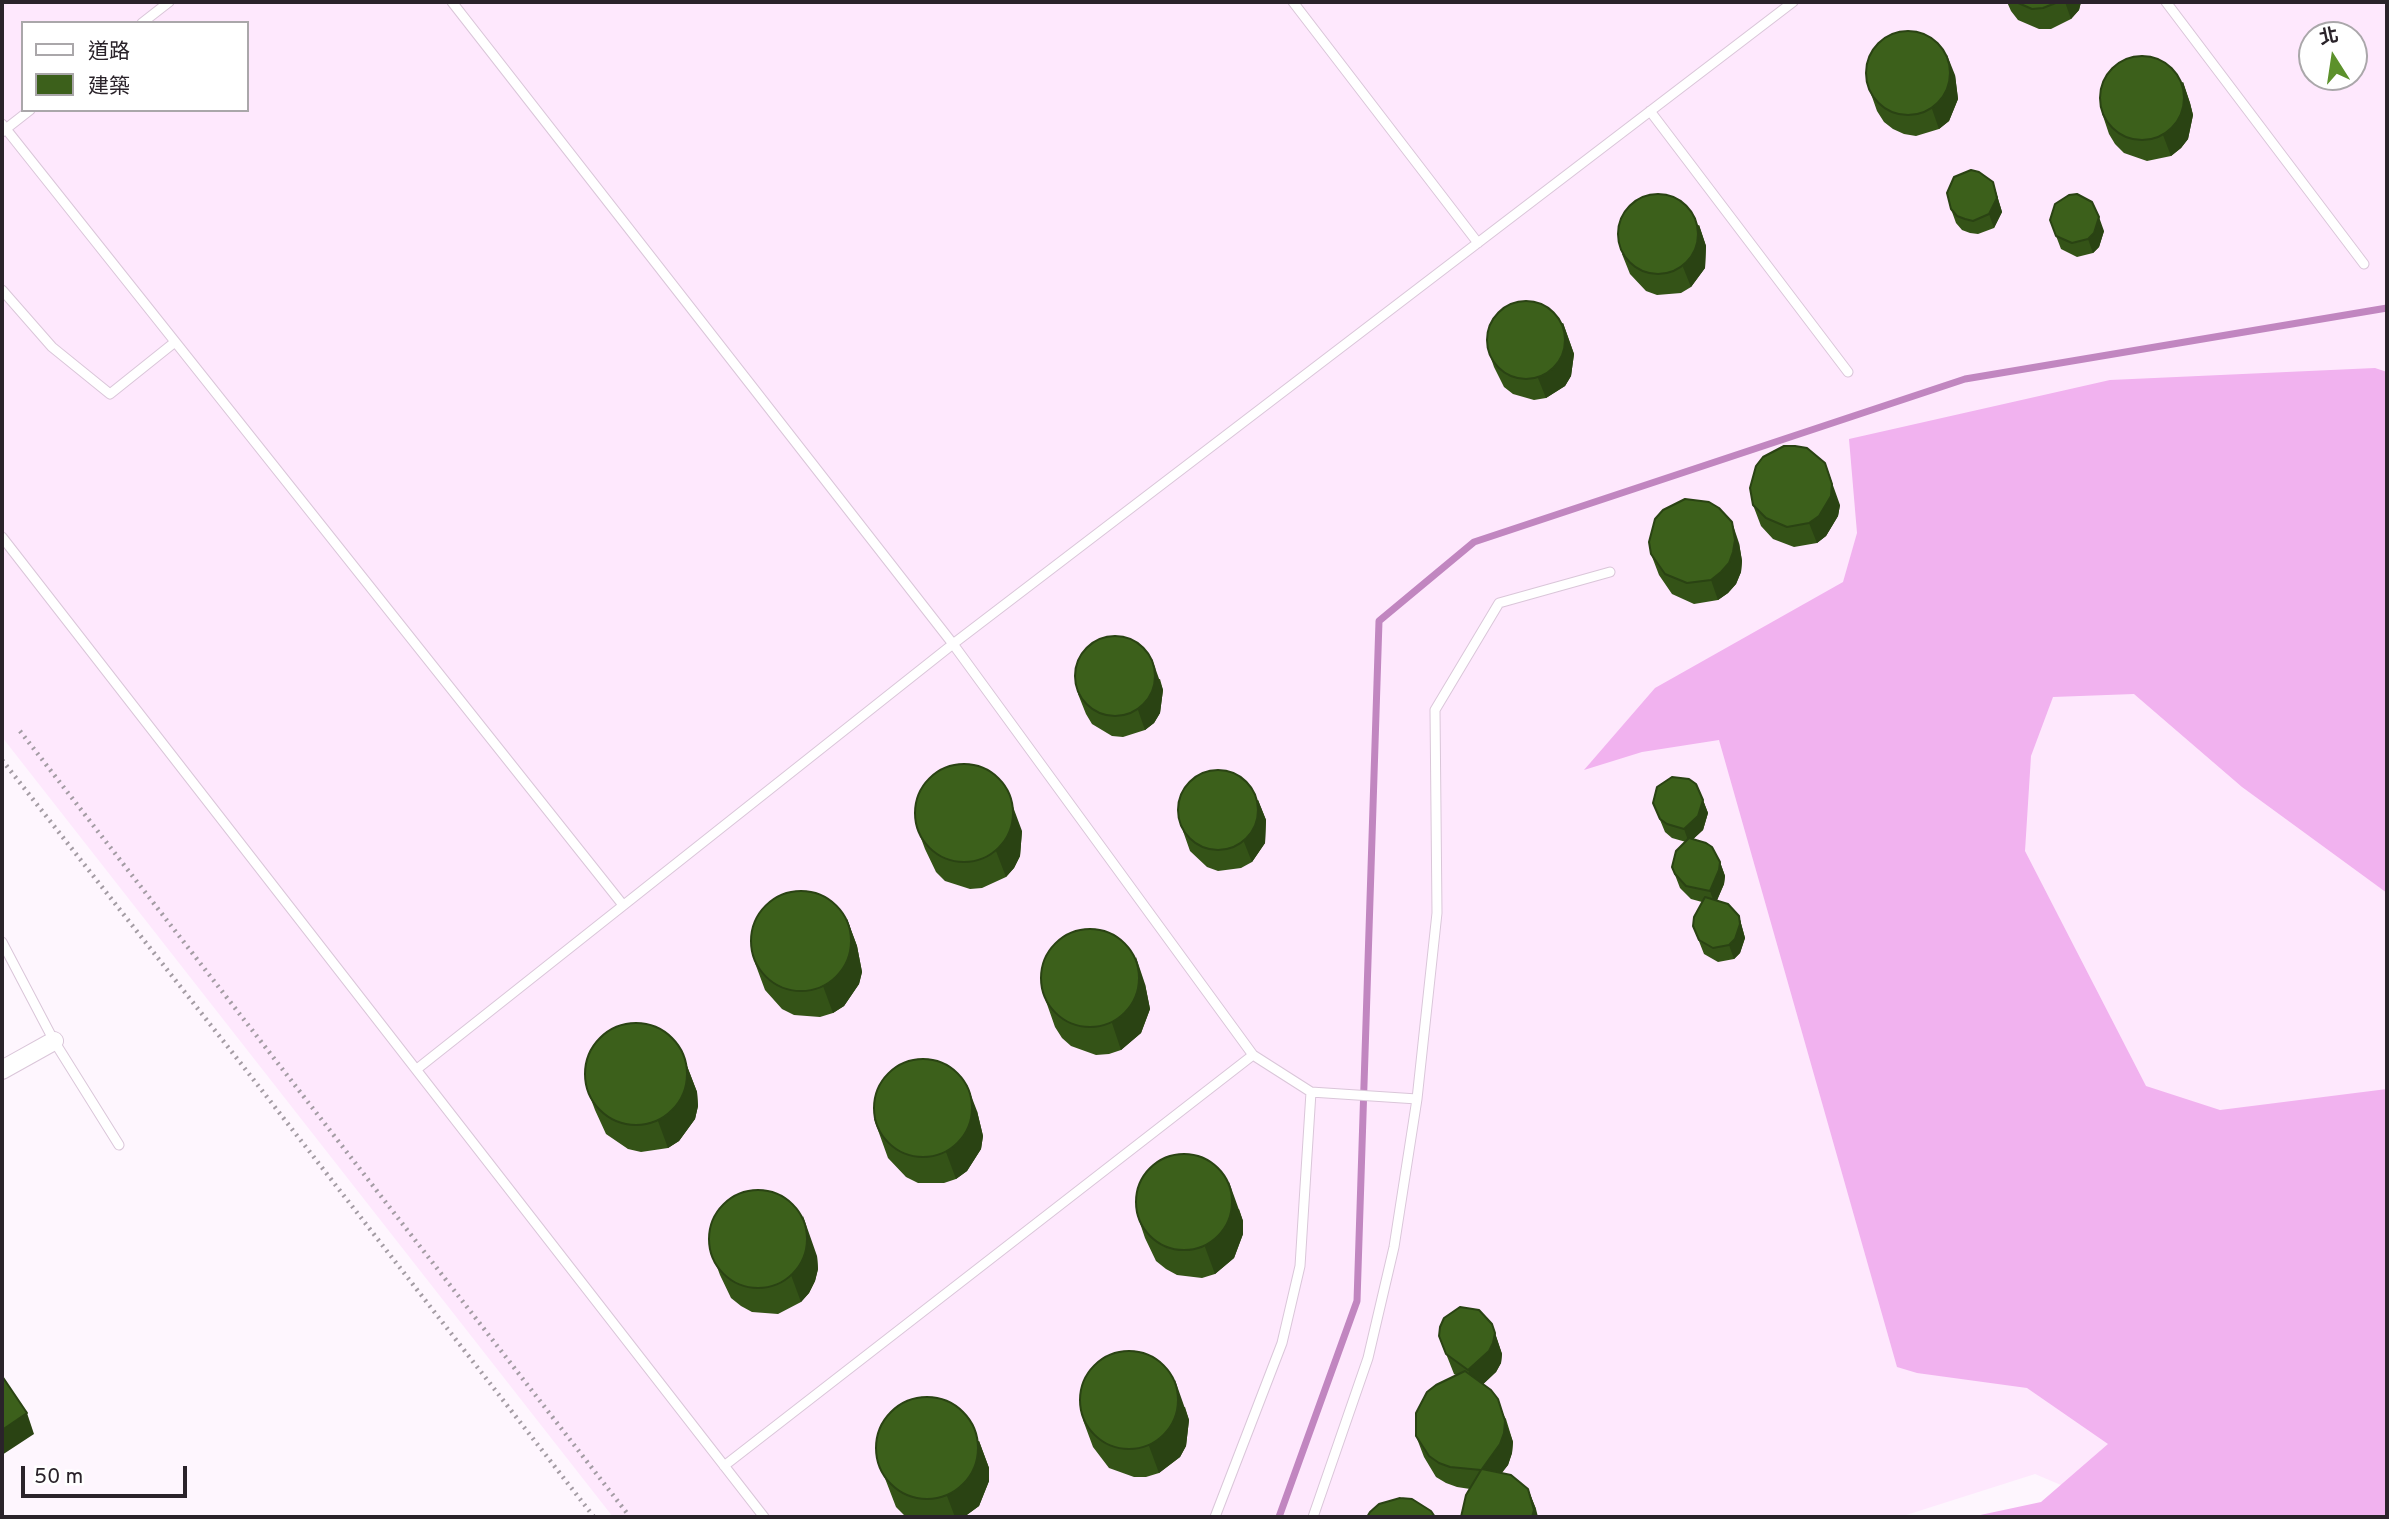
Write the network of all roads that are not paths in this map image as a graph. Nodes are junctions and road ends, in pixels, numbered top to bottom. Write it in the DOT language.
graph roads {
  1 [pos="169,2"];
  2 [pos="452,2"];
  3 [pos="1293,2"];
  4 [pos="1792,2"];
  5 [pos="2166,2"];
  6 [pos="145,21"];
  7 [pos="1650,111"];
  8 [pos="27,112"];
  9 [pos="3,129"];
  10 [pos="1478,243"];
  11 [pos="2364,264"];
  12 [pos="2,290"];
  13 [pos="175,342"];
  14 [pos="1848,372"];
  15 [pos="2,537"];
  16 [pos="1610,572"];
  17 [pos="953,644"];
  18 [pos="623,905"];
  19 [pos="2,942"];
  20 [pos="54,1041"];
  21 [pos="1253,1055"];
  22 [pos="417,1069"];
  23 [pos="2,1070"];
  24 [pos="1311,1092"];
  25 [pos="1417,1099"];
  26 [pos="119,1145"];
  27 [pos="724,1466"];
  28 [pos="764,1517"];
  29 [pos="1215,1517"];
  30 [pos="1313,1517"];
  1 -- 6 [label="lane"];
  2 -- 17 [label="lane"];
  3 -- 10 [label="lane"];
  4 -- 7 [label="lane"];
  5 -- 11 [label="lane"];
  7 -- 10 [label="lane"];
  7 -- 14 [label="lane"];
  8 -- 9 [label="lane"];
  9 -- 13 [label="lane"];
  10 -- 17 [label="lane"];
  12 -- 13 [label="lane"];
  13 -- 18 [label="lane"];
  15 -- 22 [label="lane"];
  16 -- 25 [label="lane"];
  17 -- 18 [label="lane"];
  17 -- 21 [label="lane"];
  18 -- 22 [label="lane"];
  19 -- 20 [label="lane"];
  20 -- 23 [label="street"];
  20 -- 26 [label="lane"];
  21 -- 24 [label="lane"];
  21 -- 27 [label="lane"];
  22 -- 27 [label="lane"];
  24 -- 25 [label="lane"];
  24 -- 29 [label="lane"];
  25 -- 30 [label="lane"];
  27 -- 28 [label="lane"];
}
